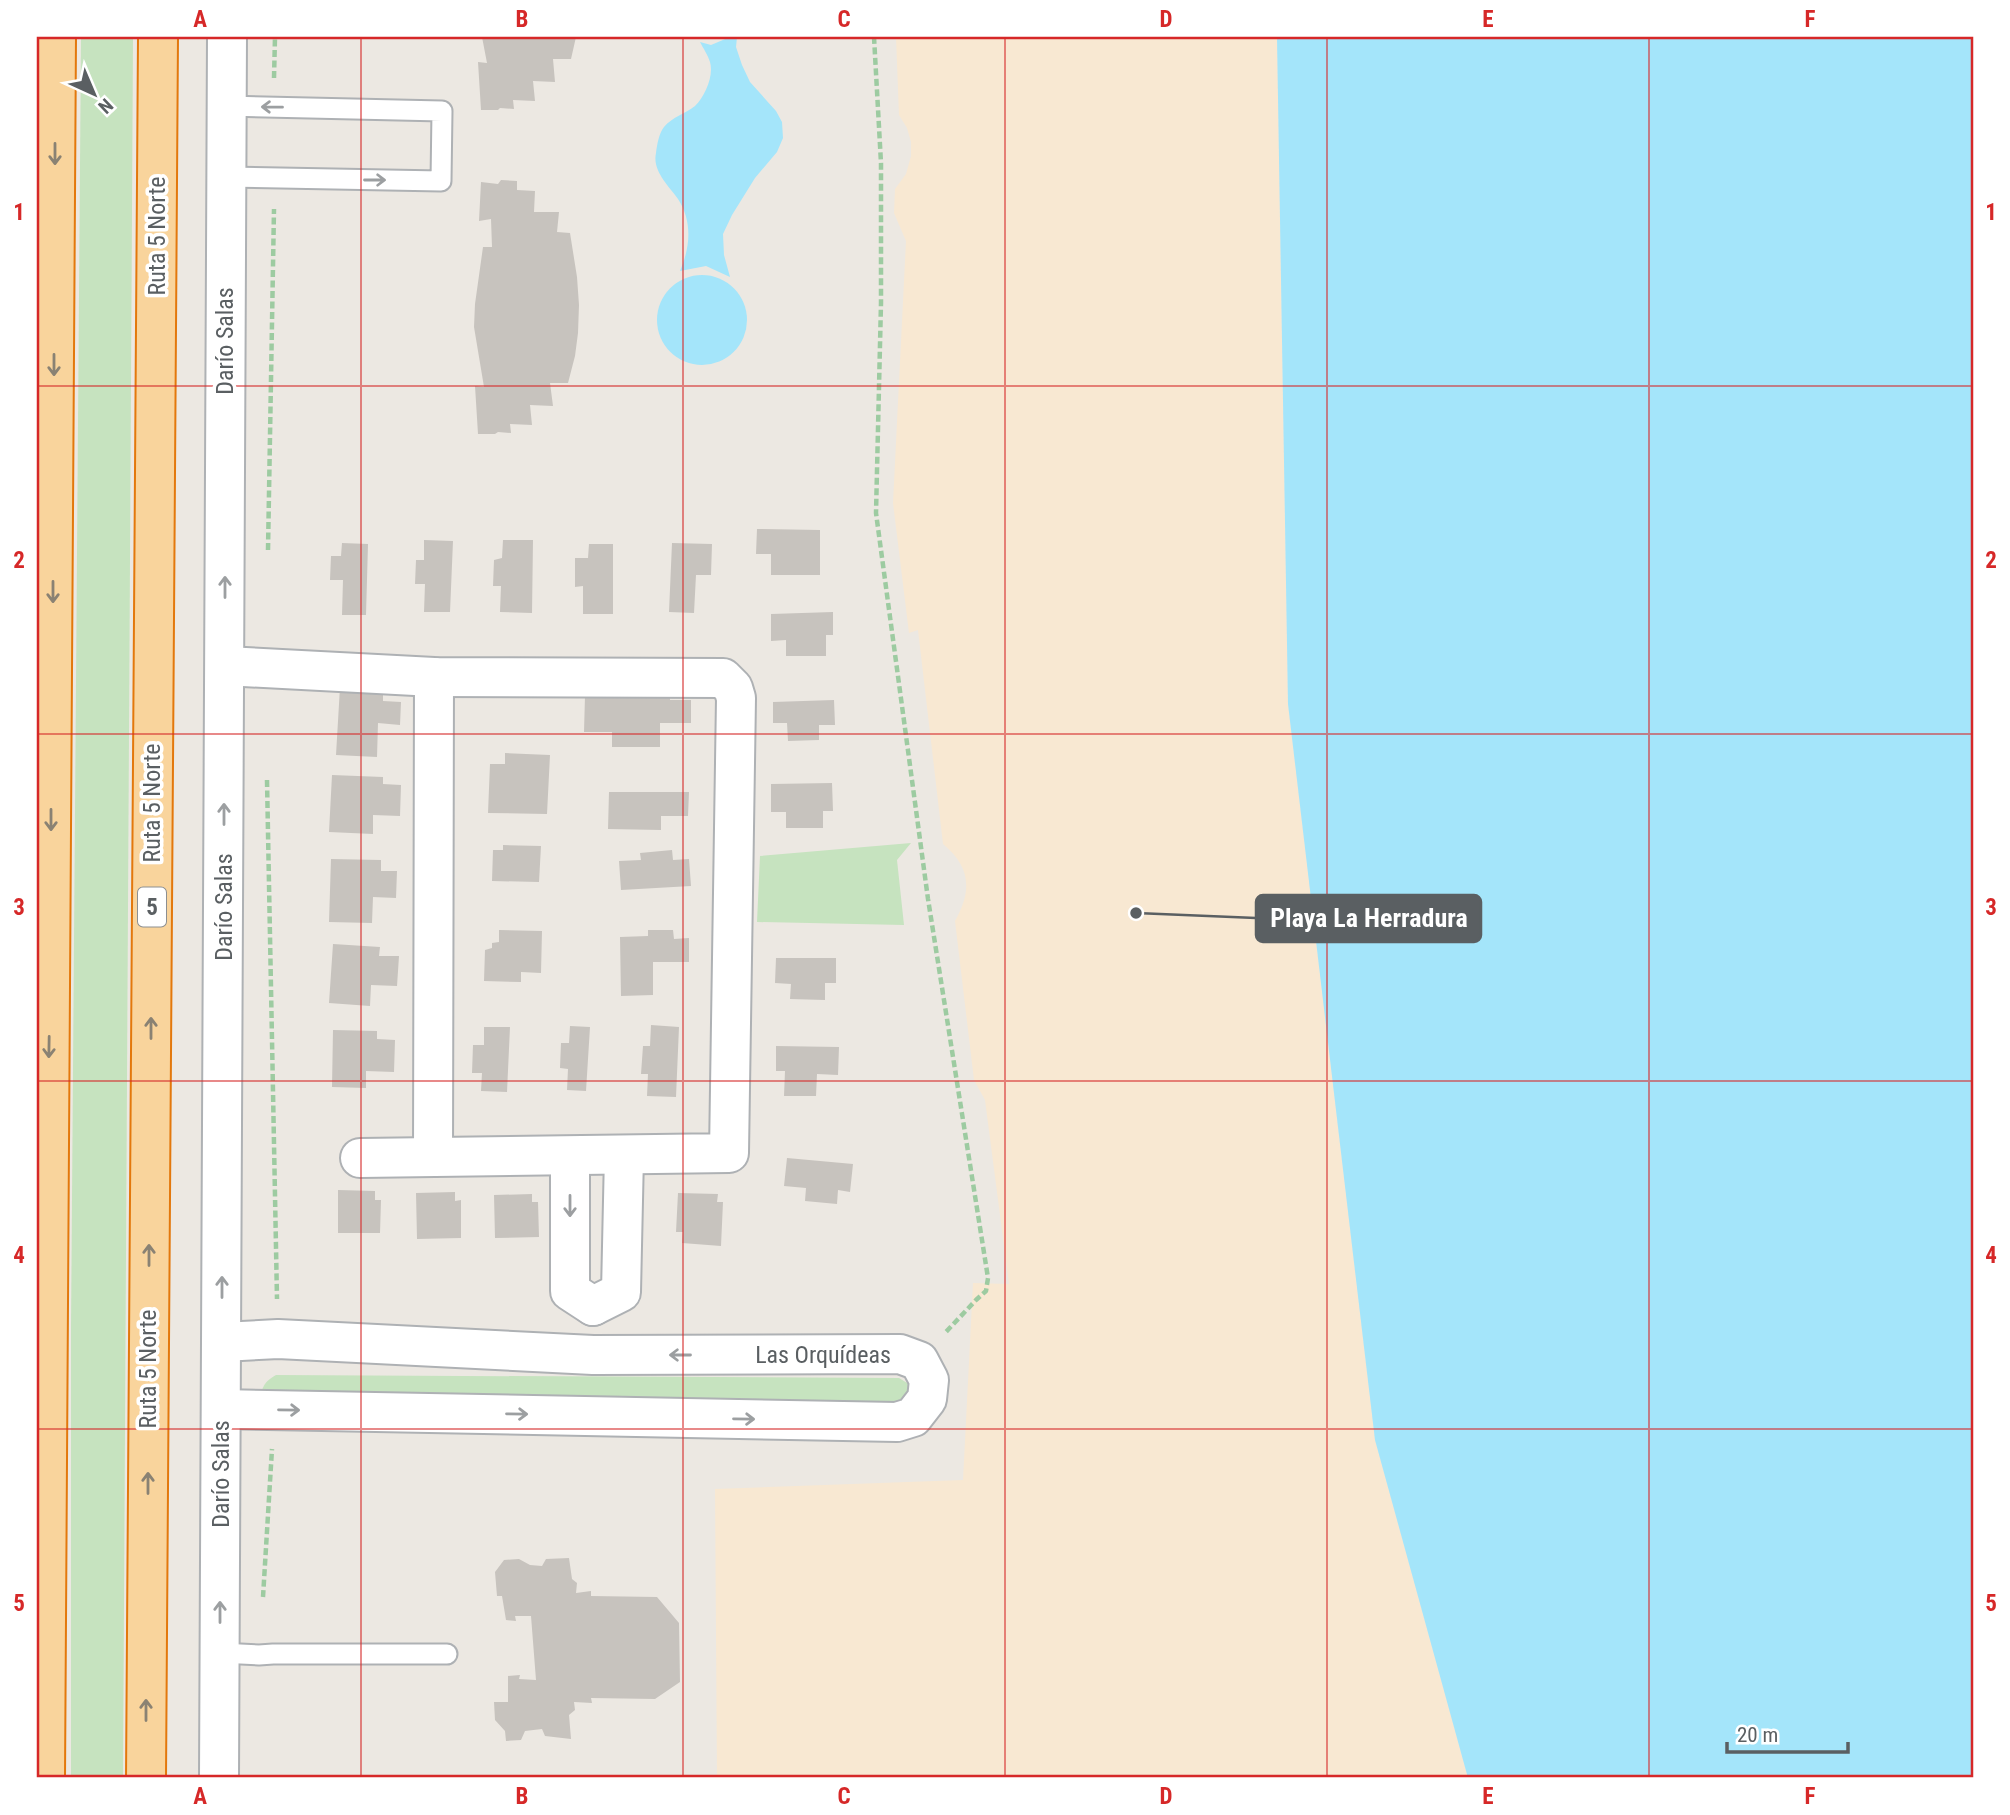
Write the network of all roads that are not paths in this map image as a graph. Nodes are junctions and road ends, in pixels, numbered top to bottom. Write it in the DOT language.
graph roads {
  1 [pos="56,37"];
  2 [pos="158,37"];
  3 [pos="228,37"];
  4 [pos="226,106"];
  5 [pos="226,177"];
  6 [pos="225,666"];
  7 [pos="435,677"];
  8 [pos="41,1089"];
  9 [pos="624,1155"];
  10 [pos="570,1156"];
  11 [pos="433,1157"];
  12 [pos="360,1158"];
  13 [pos="593,1306"];
  14 [pos="222,1342"];
  15 [pos="593,1355"];
  16 [pos="221,1409"];
  17 [pos="220,1653"];
  18 [pos="447,1654"];
  19 [pos="41,1713"];
  20 [pos="45,1778"];
  21 [pos="146,1778"];
  22 [pos="219,1778"];
  1 -- 8 [label="highway, one-way"];
  21 -- 2 [label="highway, Ruta 5 Norte / 5, one-way"];
  3 -- 4 [label="street, Darío Salas"];
  4 -- 5 [label="street, Darío Salas"];
  5 -- 4 [label="lane, one-way"];
  6 -- 5 [label="street, Darío Salas, one-way"];
  6 -- 7 [label="street"];
  14 -- 6 [label="street, Darío Salas, one-way"];
  7 -- 9 [label="street"];
  7 -- 11 [label="street"];
  8 -- 19 [label="highway"];
  9 -- 10 [label="street"];
  9 -- 13 [label="street"];
  10 -- 11 [label="street"];
  10 -- 13 [label="street, one-way"];
  11 -- 12 [label="street"];
  13 -- 15 [label="street"];
  14 -- 15 [label="street, Las Orquídeas"];
  14 -- 16 [label="street, Darío Salas"];
  16 -- 15 [label="street, Las Orquídeas, one-way"];
  17 -- 16 [label="street, Darío Salas, one-way"];
  17 -- 18 [label="lane"];
  17 -- 22 [label="street, Darío Salas"];
  19 -- 20 [label="highway"];
}
